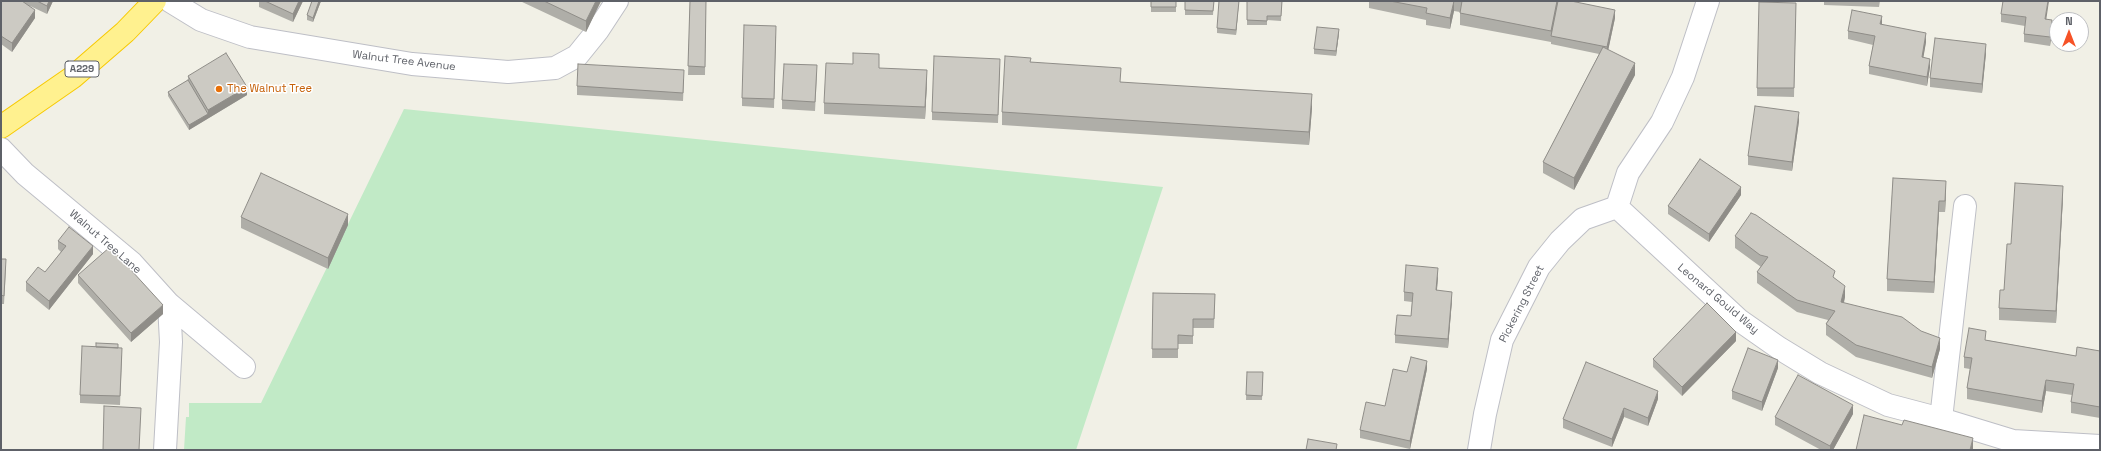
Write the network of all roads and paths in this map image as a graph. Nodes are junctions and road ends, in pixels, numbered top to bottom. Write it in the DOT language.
graph roads {
  1 [pos="155,1"];
  2 [pos="170,1"];
  3 [pos="617,1"];
  4 [pos="1707,1"];
  5 [pos="3,122"];
  6 [pos="1,149"];
  7 [pos="1965,206"];
  8 [pos="1616,207"];
  9 [pos="169,304"];
  10 [pos="244,367"];
  11 [pos="1941,419"];
  12 [pos="2015,445"];
  13 [pos="2100,446"];
  14 [pos="165,450"];
  15 [pos="1479,450"];
  1 -- 5 [label="highway, A229"];
  2 -- 3 [label="street, Walnut Tree Avenue"];
  4 -- 8 [label="street"];
  6 -- 9 [label="street, Walnut Tree Lane"];
  7 -- 11 [label="street"];
  8 -- 11 [label="street, Leonard Gould Way"];
  8 -- 15 [label="street, Pickering Street"];
  9 -- 10 [label="street, Walnut Tree Lane"];
  9 -- 14 [label="street"];
  11 -- 12 [label="street, Leonard Gould Way"];
  12 -- 13 [label="street, Leonard Gould Way"];
}
